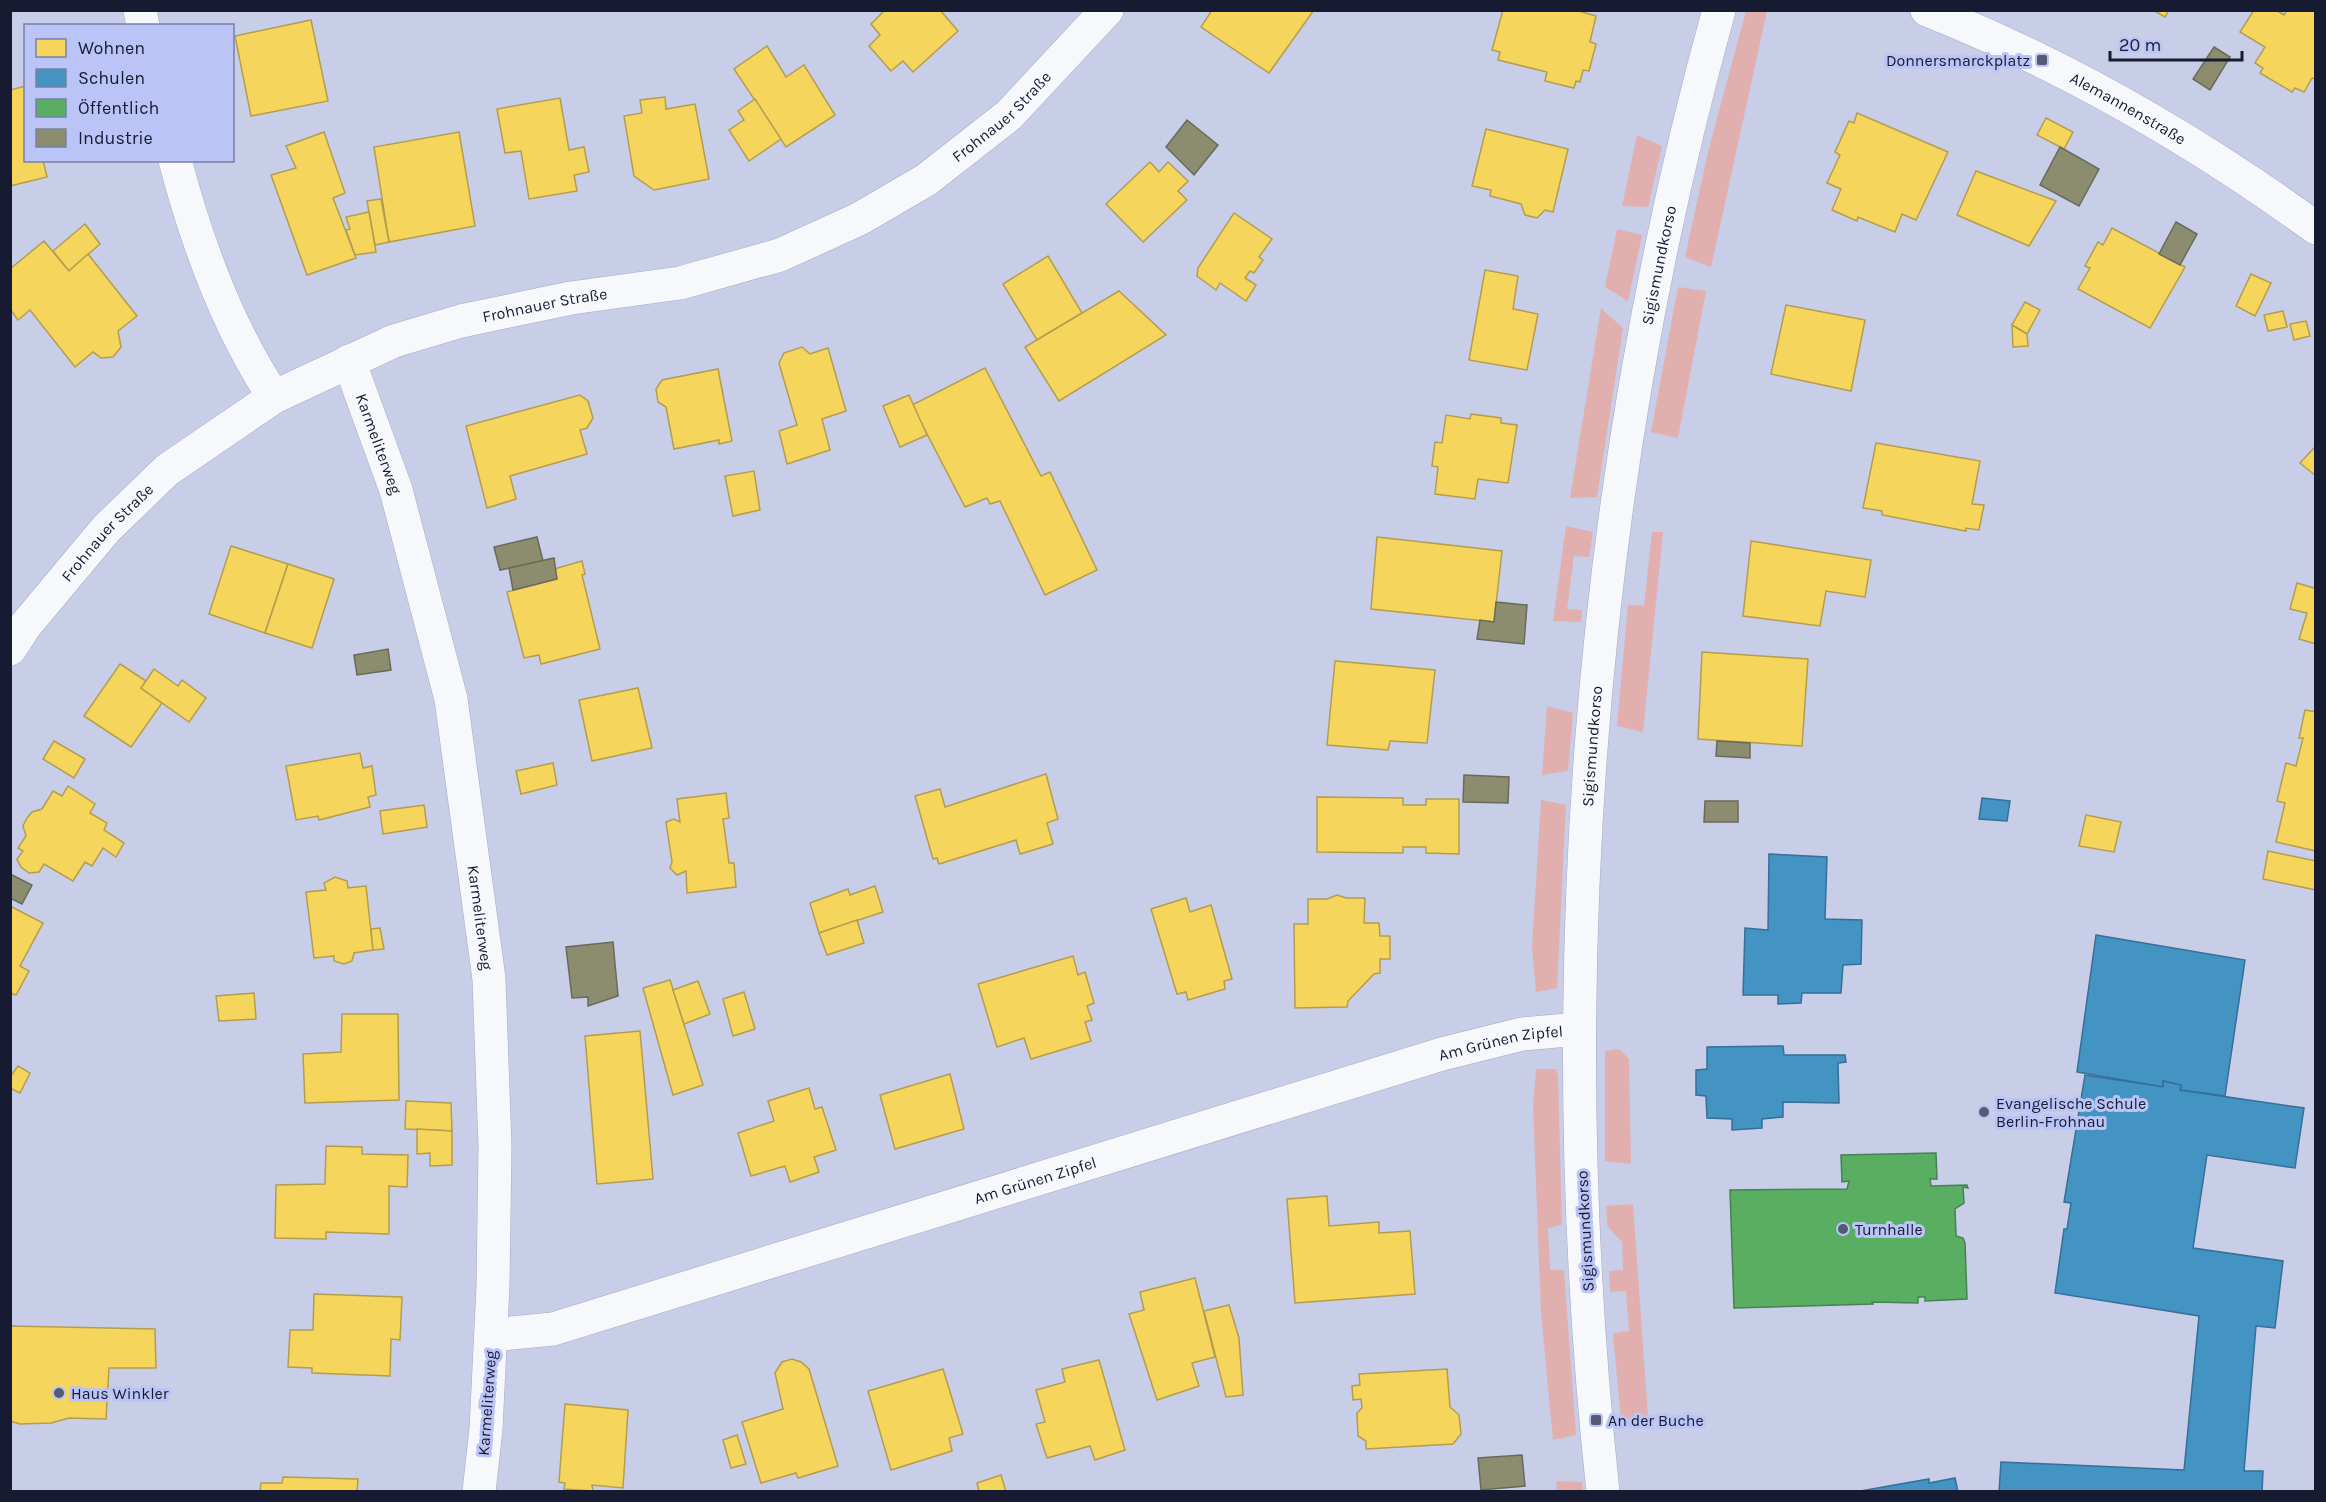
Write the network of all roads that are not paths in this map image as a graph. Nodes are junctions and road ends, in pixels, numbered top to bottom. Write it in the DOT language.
graph roads {
  1 [pos="1107,10"];
  2 [pos="1719,10"];
  3 [pos="1927,10"];
  4 [pos="176,162"];
  5 [pos="2316,228"];
  6 [pos="349,361"];
  7 [pos="274,397"];
  8 [pos="10,649"];
  9 [pos="1579,1029"];
  10 [pos="492,1335"];
  11 [pos="479,1491"];
  12 [pos="1604,1491"];
  1 -- 6 [label="street, Frohnauer Straße"];
  2 -- 9 [label="street, Sigismundkorso"];
  3 -- 5 [label="street, Alemannenstraße"];
  4 -- 7 [label="street"];
  6 -- 7 [label="street, Frohnauer Straße"];
  6 -- 10 [label="street, Karmeliterweg"];
  7 -- 8 [label="street, Frohnauer Straße"];
  9 -- 10 [label="street, Am Grünen Zipfel"];
  9 -- 12 [label="street, Sigismundkorso"];
  10 -- 11 [label="street, Karmeliterweg"];
}
